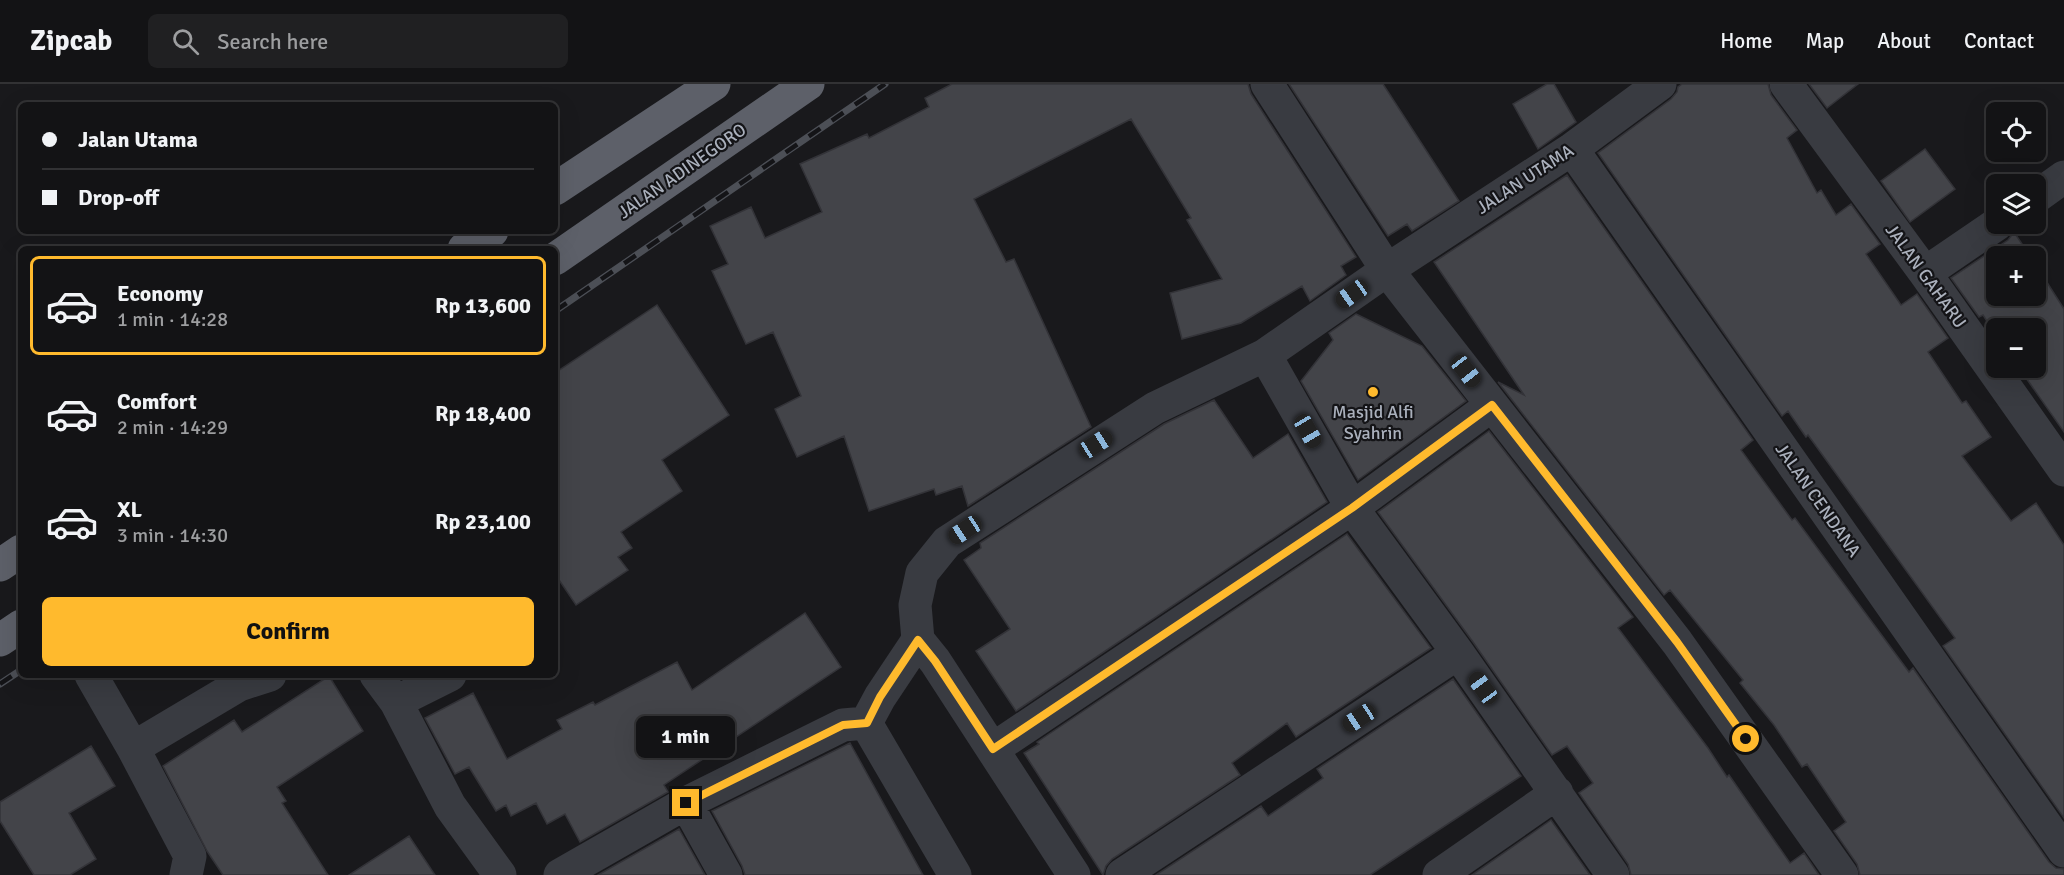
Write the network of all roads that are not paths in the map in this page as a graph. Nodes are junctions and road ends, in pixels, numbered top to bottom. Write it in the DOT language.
graph roads {
  1 [pos="808,84"];
  2 [pos="1267,84"];
  3 [pos="1660,84"];
  4 [pos="1786,84"];
  5 [pos="705,86"];
  6 [pos="1572,149"];
  7 [pos="2064,177"];
  8 [pos="558,187"];
  9 [pos="2046,190"];
  10 [pos="1986,231"];
  11 [pos="487,234"];
  12 [pos="469,246"];
  13 [pos="558,257"];
  14 [pos="1387,270"];
  15 [pos="1925,273"];
  16 [pos="1265,354"];
  17 [pos="1492,405"];
  18 [pos="2064,470"];
  19 [pos="1352,508"];
  20 [pos="18,553"];
  21 [pos="0,565"];
  22 [pos="18,628"];
  23 [pos="0,640"];
  24 [pos="918,640"];
  25 [pos="1458,653"];
  26 [pos="93,678"];
  27 [pos="261,678"];
  28 [pos="377,678"];
  29 [pos="444,678"];
  30 [pos="396,702"];
  31 [pos="867,723"];
  32 [pos="133,748"];
  33 [pos="993,749"];
  34 [pos="1557,793"];
  35 [pos="686,803"];
  36 [pos="2064,850"];
  37 [pos="186,875"];
  38 [pos="500,875"];
  39 [pos="560,875"];
  40 [pos="726,875"];
  41 [pos="955,875"];
  42 [pos="1074,875"];
  43 [pos="1122,875"];
  44 [pos="1439,875"];
  45 [pos="1613,875"];
  46 [pos="1842,875"];
  1 -- 13 [label="highway, JALAN ADINEGORO"];
  2 -- 14 [label="street"];
  3 -- 6 [label="street, JALAN UTAMA"];
  4 -- 15 [label="street, JALAN GAHARU"];
  5 -- 8 [label="highway"];
  6 -- 14 [label="street, JALAN UTAMA"];
  6 -- 36 [label="street, JALAN CENDANA"];
  7 -- 9 [label="street"];
  10 -- 15 [label="street"];
  11 -- 12 [label="highway"];
  14 -- 16 [label="street, JALAN UTAMA"];
  14 -- 17 [label="street"];
  15 -- 18 [label="street, JALAN GAHARU"];
  16 -- 19 [label="street"];
  16 -- 24 [label="street, JALAN UTAMA"];
  17 -- 19 [label="street"];
  17 -- 46 [label="street"];
  19 -- 25 [label="street"];
  19 -- 33 [label="street"];
  20 -- 21 [label="highway"];
  22 -- 23 [label="highway"];
  24 -- 31 [label="street"];
  24 -- 33 [label="street"];
  25 -- 34 [label="street"];
  25 -- 43 [label="street"];
  26 -- 32 [label="street"];
  27 -- 32 [label="street"];
  28 -- 30 [label="street"];
  29 -- 30 [label="street"];
  30 -- 38 [label="street"];
  31 -- 35 [label="street"];
  31 -- 41 [label="street"];
  32 -- 37 [label="street"];
  33 -- 42 [label="street"];
  34 -- 44 [label="street"];
  34 -- 45 [label="street"];
  35 -- 39 [label="street"];
  35 -- 40 [label="street"];
}
